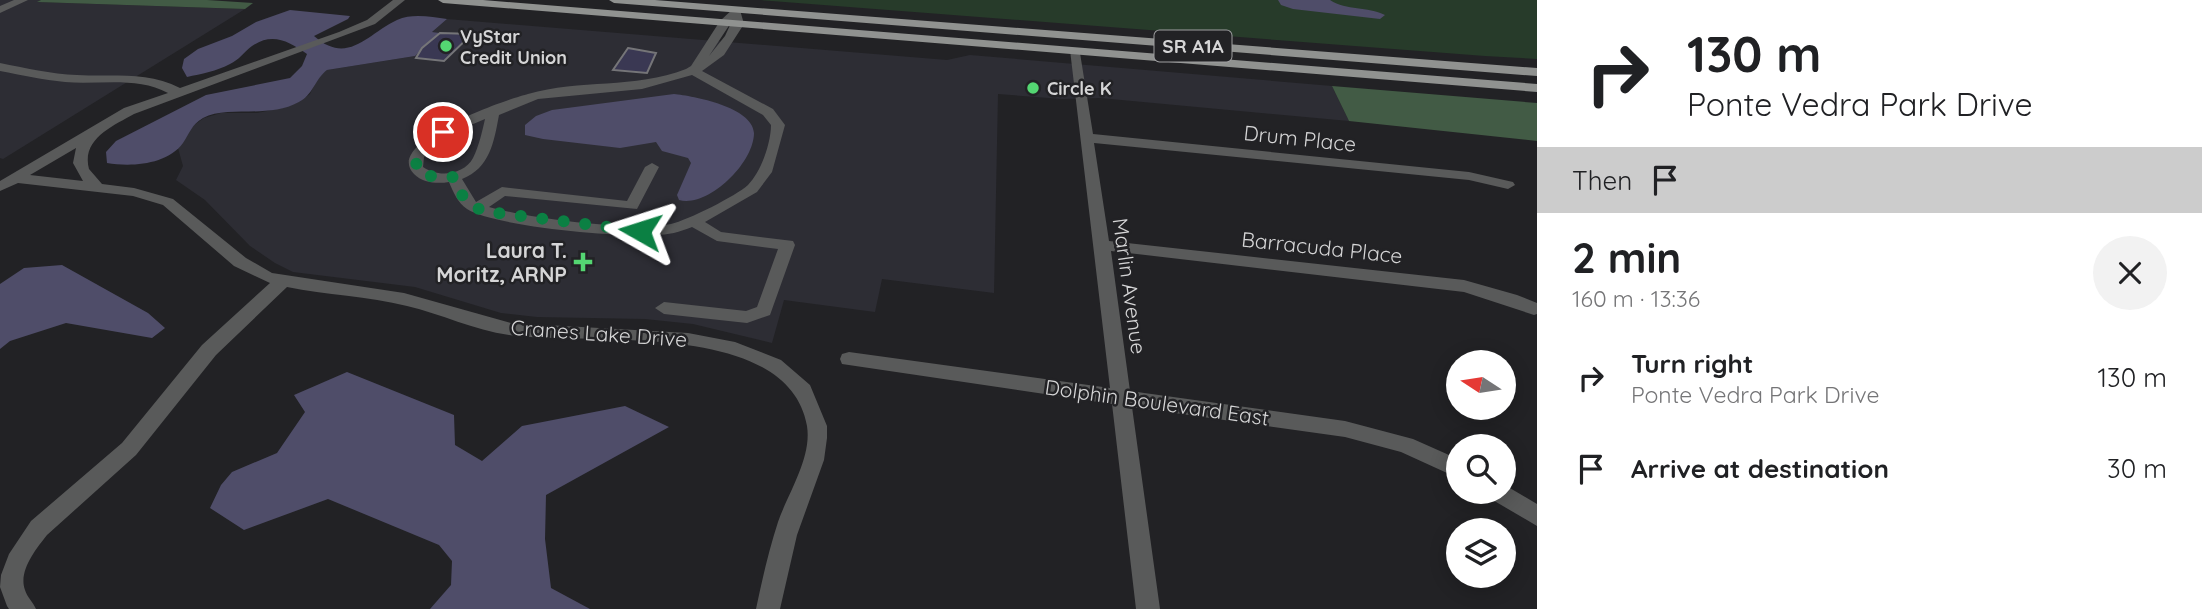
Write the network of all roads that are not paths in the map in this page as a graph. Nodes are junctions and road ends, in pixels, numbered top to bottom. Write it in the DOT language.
graph roads {
  1 [pos="23,0"];
  2 [pos="400,0"];
  3 [pos="443,0"];
  4 [pos="614,0"];
  5 [pos="0,10"];
  6 [pos="735,10"];
  7 [pos="722,23"];
  8 [pos="738,24"];
  9 [pos="1027,33"];
  10 [pos="1074,53"];
  11 [pos="1283,53"];
  12 [pos="0,68"];
  13 [pos="691,70"];
  14 [pos="1537,72"];
  15 [pos="1537,89"];
  16 [pos="177,92"];
  17 [pos="493,113"];
  18 [pos="100,127"];
  19 [pos="1087,138"];
  20 [pos="652,167"];
  21 [pos="454,177"];
  22 [pos="16,178"];
  23 [pos="1508,185"];
  24 [pos="0,187"];
  25 [pos="98,188"];
  26 [pos="477,208"];
  27 [pos="692,221"];
  28 [pos="1102,245"];
  29 [pos="283,281"];
  30 [pos="664,307"];
  31 [pos="1534,309"];
  32 [pos="849,359"];
  33 [pos="1122,398"];
  34 [pos="1446,463"];
  35 [pos="1516,503"];
  36 [pos="1537,516"];
  37 [pos="24,609"];
  38 [pos="768,609"];
  39 [pos="1148,609"];
  1 -- 5 [label="street"];
  2 -- 16 [label="street"];
  3 -- 7 [label="main road, SR A1A"];
  4 -- 6 [label="main road, SR A1A"];
  6 -- 7 [label="street"];
  6 -- 8 [label="street"];
  6 -- 9 [label="main road, SR A1A"];
  7 -- 8 [label="main road, SR A1A"];
  7 -- 13 [label="street"];
  8 -- 10 [label="main road, SR A1A"];
  8 -- 13 [label="street"];
  9 -- 10 [label="main road"];
  9 -- 11 [label="main road, SR A1A"];
  10 -- 11 [label="main road"];
  10 -- 15 [label="main road, SR A1A"];
  10 -- 19 [label="street, Marlin Avenue"];
  11 -- 14 [label="main road, SR A1A"];
  12 -- 16 [label="street"];
  13 -- 17 [label="street"];
  13 -- 27 [label="street"];
  16 -- 18 [label="street"];
  17 -- 21 [label="street"];
  17 -- 21 [label="street"];
  18 -- 22 [label="street"];
  18 -- 25 [label="street"];
  19 -- 23 [label="street, Drum Place"];
  19 -- 28 [label="street, Marlin Avenue"];
  20 -- 26 [label="street"];
  21 -- 26 [label="street"];
  22 -- 24 [label="street"];
  22 -- 25 [label="street, Cranes Lake Drive"];
  25 -- 29 [label="street, Cranes Lake Drive"];
  26 -- 27 [label="street"];
  27 -- 30 [label="street"];
  28 -- 31 [label="street, Barracuda Place"];
  28 -- 33 [label="street, Marlin Avenue"];
  29 -- 37 [label="street"];
  29 -- 38 [label="street, Cranes Lake Drive"];
  32 -- 33 [label="street, Dolphin Boulevard East"];
  33 -- 34 [label="street, Dolphin Boulevard East"];
  33 -- 39 [label="street, Marlin Avenue"];
  35 -- 36 [label="street"];
}
